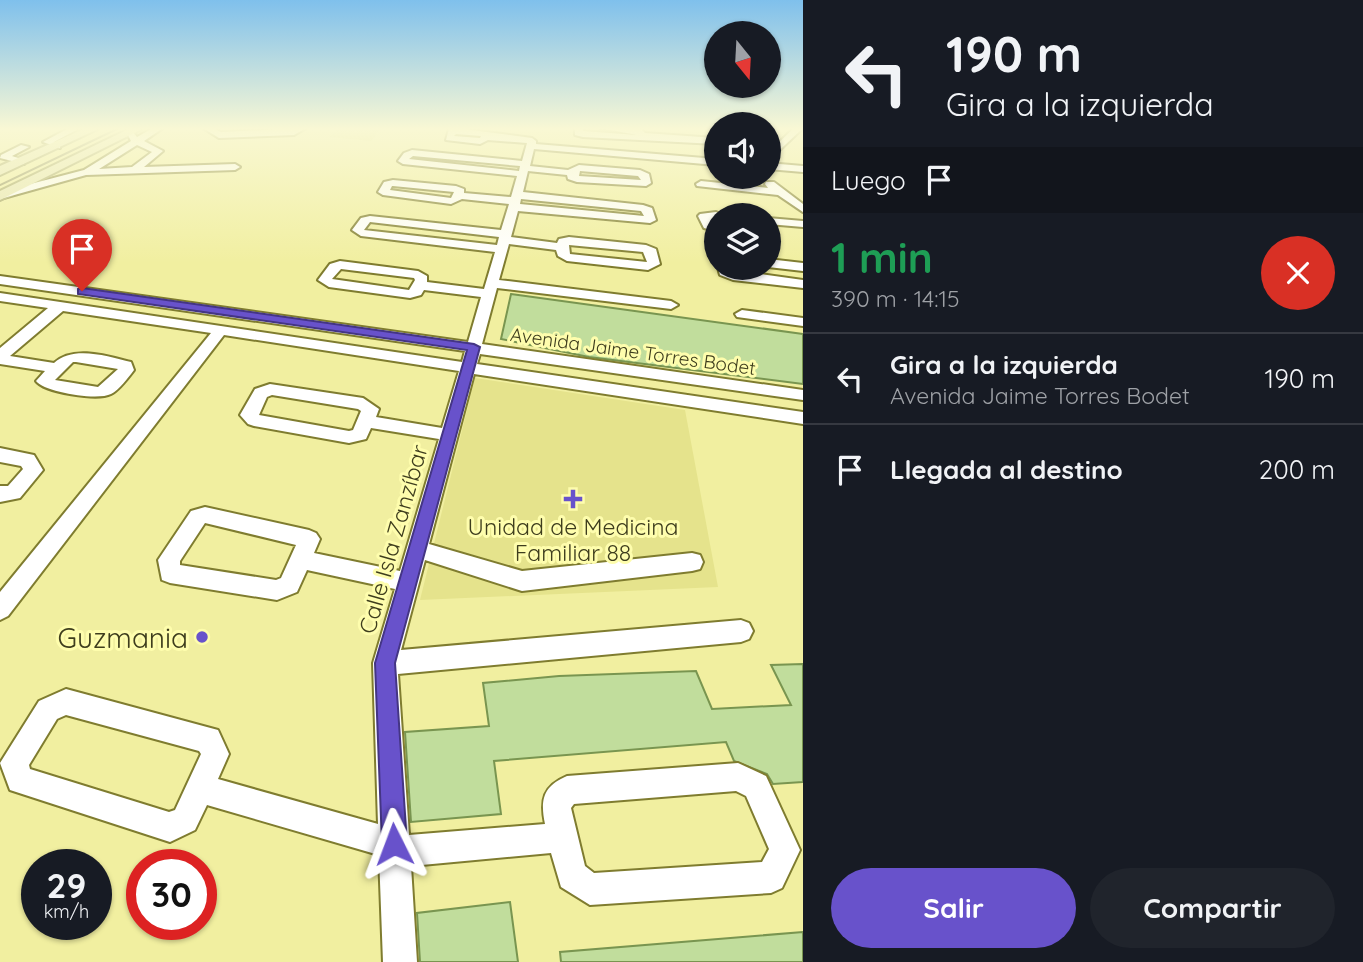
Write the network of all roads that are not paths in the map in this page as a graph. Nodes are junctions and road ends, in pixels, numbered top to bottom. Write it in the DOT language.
graph roads {
  1 [pos="50,173"];
  2 [pos="82,173"];
  3 [pos="84,173"];
  4 [pos="85,173"];
  5 [pos="523,173"];
  6 [pos="573,173"];
  7 [pos="639,173"];
  8 [pos="781,178"];
  9 [pos="701,184"];
  10 [pos="776,189"];
  11 [pos="780,192"];
  12 [pos="802,194"];
  13 [pos="0,196"];
  14 [pos="458,196"];
  15 [pos="515,201"];
  16 [pos="569,201"];
  17 [pos="0,203"];
  18 [pos="0,209"];
  19 [pos="803,209"];
  20 [pos="567,213"];
  21 [pos="781,224"];
  22 [pos="453,228"];
  23 [pos="799,229"];
  24 [pos="781,232"];
  25 [pos="504,241"];
  26 [pos="446,243"];
  27 [pos="563,247"];
  28 [pos="781,264"];
  29 [pos="803,267"];
  30 [pos="0,280"];
  31 [pos="768,280"];
  32 [pos="803,284"];
  33 [pos="419,285"];
  34 [pos="490,289"];
  35 [pos="0,297"];
  36 [pos="671,305"];
  37 [pos="60,306"];
  38 [pos="742,314"];
  39 [pos="803,322"];
  40 [pos="221,330"];
  41 [pos="0,357"];
  42 [pos="471,358"];
  43 [pos="57,368"];
  44 [pos="803,395"];
  45 [pos="803,418"];
  46 [pos="365,421"];
  47 [pos="450,436"];
  48 [pos="0,455"];
  49 [pos="0,494"];
  50 [pos="417,549"];
  51 [pos="300,559"];
  52 [pos="692,562"];
  53 [pos="408,582"];
  54 [pos="0,609"];
  55 [pos="741,631"];
  56 [pos="385,663"];
  57 [pos="199,788"];
  58 [pos="563,837"];
  59 [pos="394,848"];
  60 [pos="400,962"];
  1 -- 13 [label="main road"];
  2 -- 13 [label="street"];
  3 -- 17 [label="street"];
  4 -- 18 [label="street"];
  5 -- 15 [label="street, Calle Isla Zanzíbar"];
  6 -- 7 [label="street"];
  8 -- 12 [label="street"];
  9 -- 11 [label="street"];
  10 -- 11 [label="street"];
  11 -- 19 [label="street"];
  14 -- 14 [label="street"];
  14 -- 15 [label="street"];
  15 -- 16 [label="street"];
  15 -- 20 [label="street"];
  15 -- 25 [label="street, Calle Isla Zanzíbar"];
  16 -- 20 [label="street"];
  16 -- 20 [label="street"];
  21 -- 23 [label="street"];
  22 -- 25 [label="street"];
  22 -- 26 [label="street"];
  22 -- 26 [label="street"];
  23 -- 24 [label="street"];
  25 -- 26 [label="street"];
  25 -- 27 [label="street"];
  25 -- 34 [label="street, Calle Isla Zanzíbar"];
  27 -- 27 [label="street"];
  28 -- 29 [label="street"];
  30 -- 42 [label="street, Avenida Jaime Torres Bodet"];
  31 -- 32 [label="street"];
  33 -- 33 [label="street"];
  33 -- 34 [label="street"];
  34 -- 36 [label="street"];
  34 -- 42 [label="street, Calle Isla Zanzíbar"];
  35 -- 37 [label="street, Avenida Jaime Torres Bodet"];
  37 -- 40 [label="street, Avenida Jaime Torres Bodet"];
  37 -- 41 [label="street"];
  38 -- 39 [label="street"];
  40 -- 42 [label="street, Avenida Jaime Torres Bodet"];
  40 -- 54 [label="street"];
  41 -- 43 [label="street"];
  42 -- 44 [label="street, Avenida Jaime Torres Bodet"];
  42 -- 45 [label="street, Avenida Jaime Torres Bodet"];
  42 -- 47 [label="street, Calle Isla Zanzíbar"];
  46 -- 46 [label="street"];
  46 -- 47 [label="street"];
  47 -- 50 [label="street, Calle Isla Zanzíbar"];
  48 -- 49 [label="street"];
  50 -- 52 [label="street"];
  50 -- 53 [label="street, Calle Isla Zanzíbar"];
  51 -- 51 [label="street"];
  51 -- 53 [label="street"];
  53 -- 56 [label="street, Calle Isla Zanzíbar"];
  55 -- 56 [label="street"];
  56 -- 59 [label="street, Calle Isla Zanzíbar"];
  57 -- 57 [label="street"];
  57 -- 59 [label="street"];
  58 -- 58 [label="street"];
  58 -- 59 [label="street"];
  59 -- 60 [label="street, Calle Isla Zanzíbar"];
}
